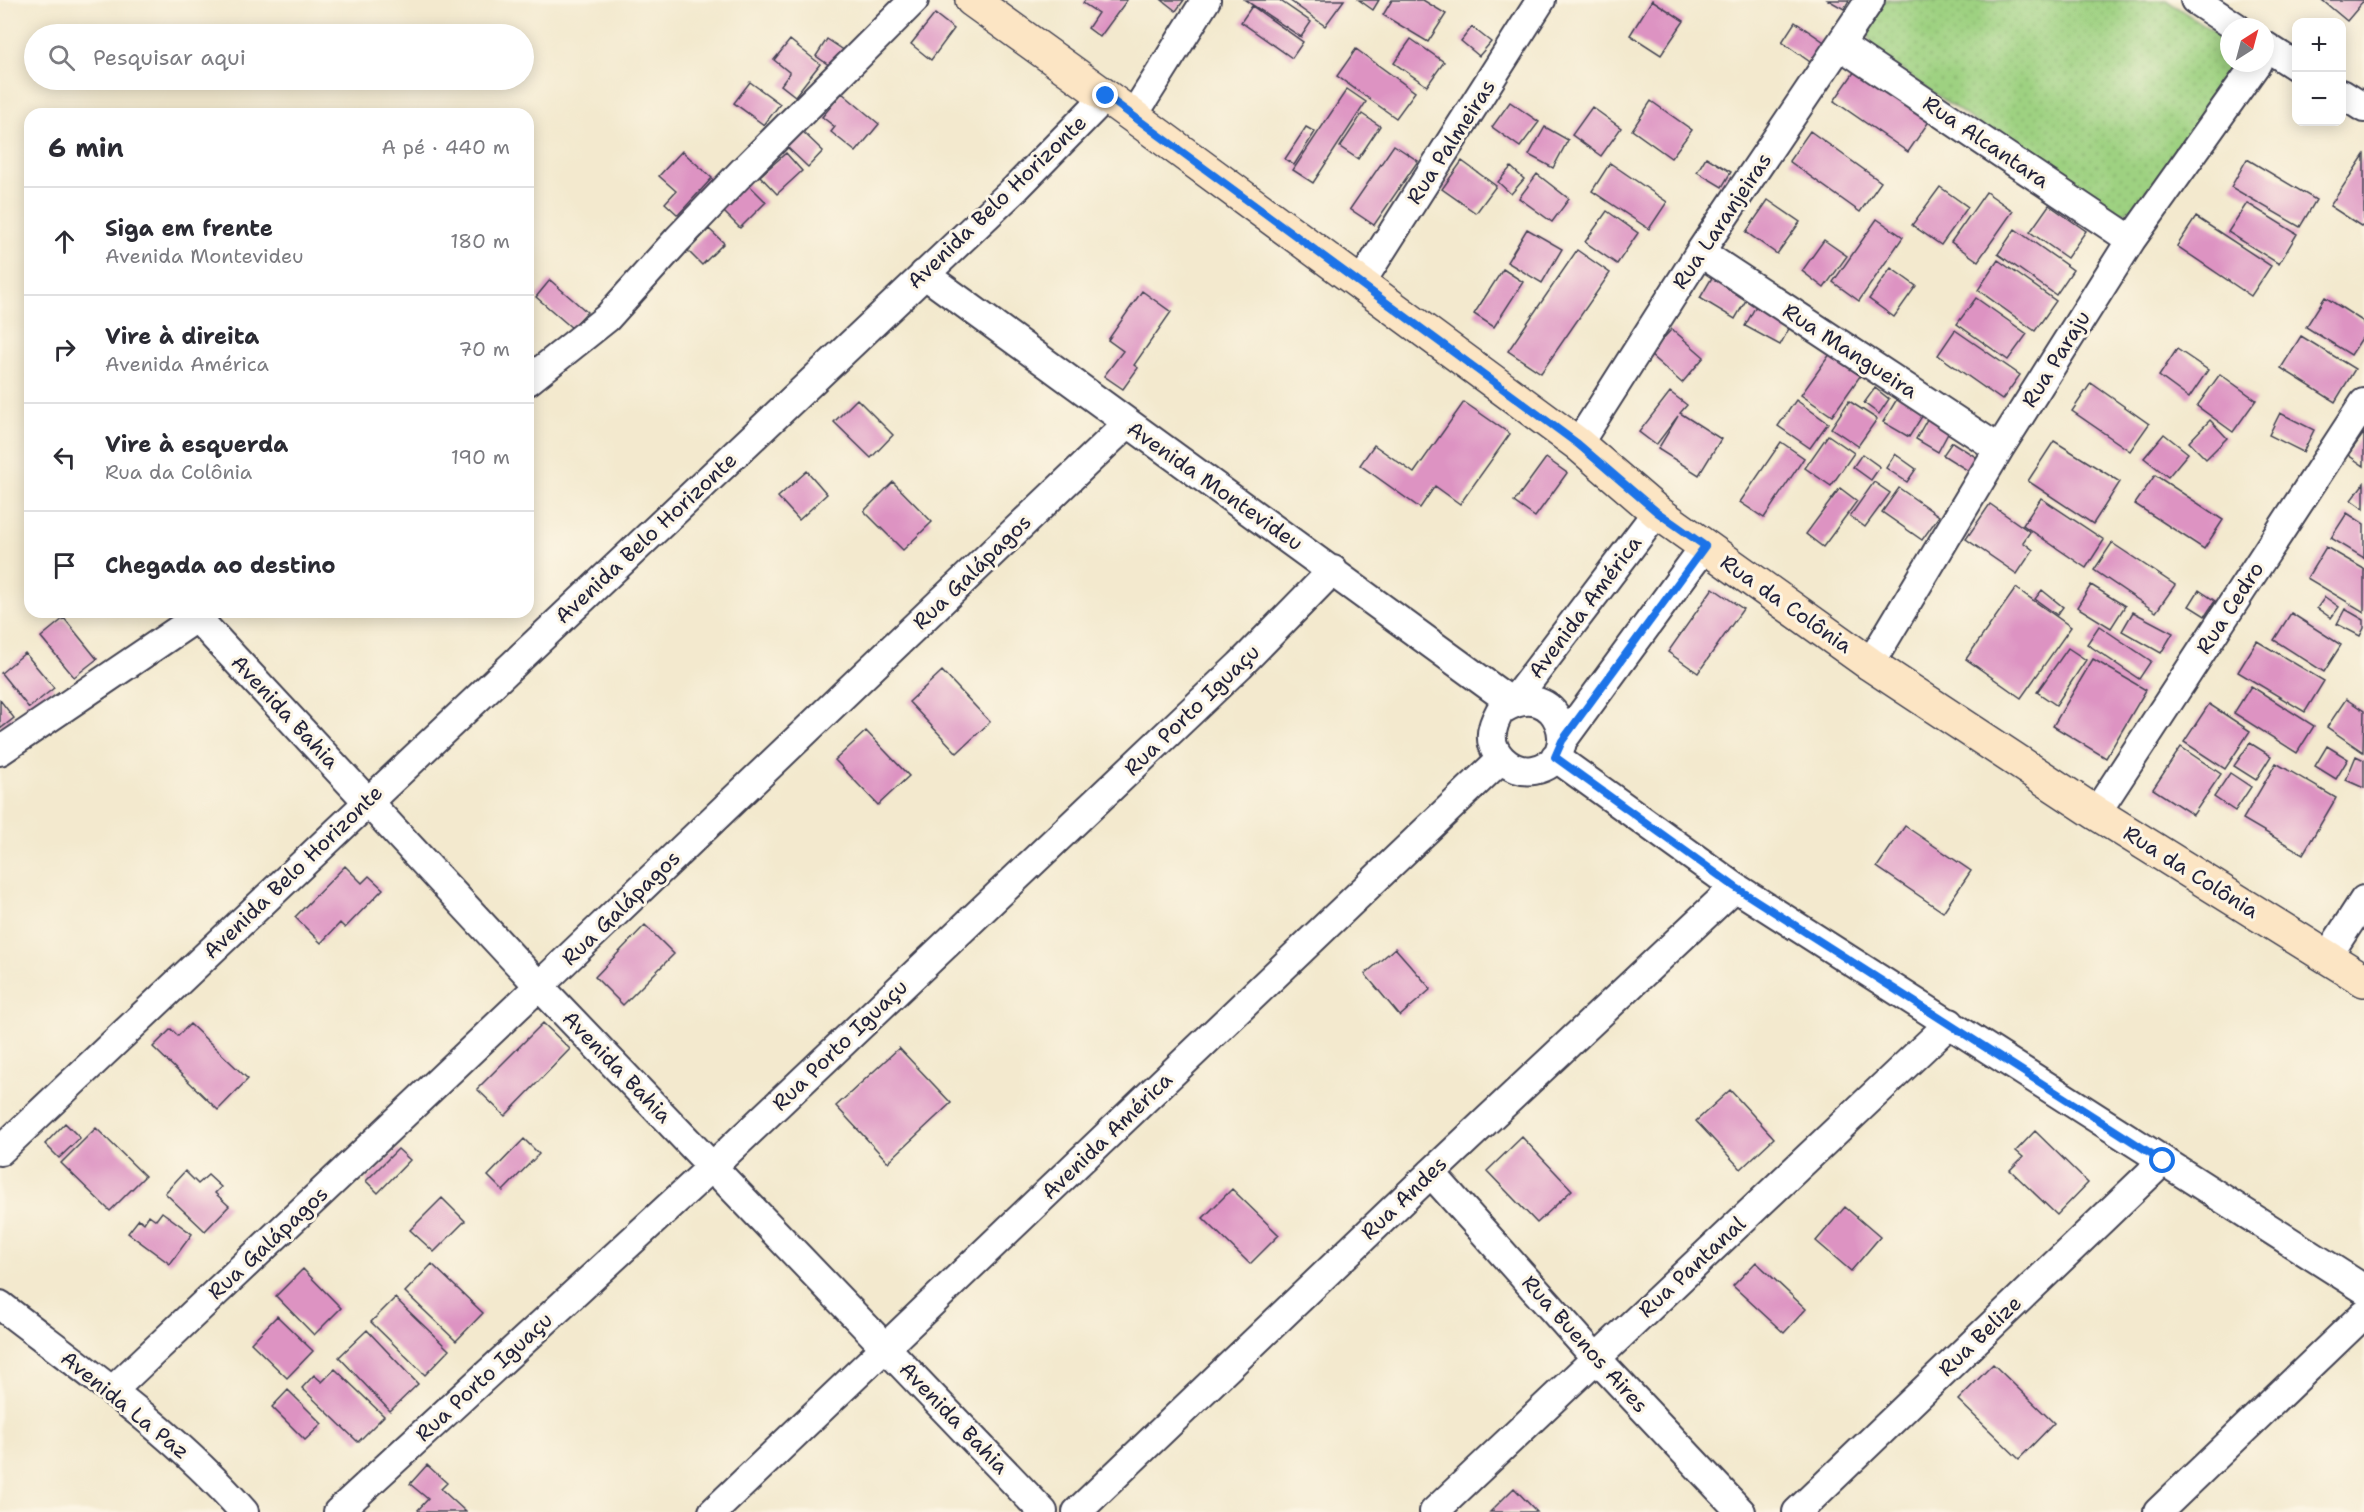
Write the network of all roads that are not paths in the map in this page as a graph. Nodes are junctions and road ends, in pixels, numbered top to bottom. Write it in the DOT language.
graph roads {
  1 [pos="914,0"];
  2 [pos="972,0"];
  3 [pos="1206,0"];
  4 [pos="1542,0"];
  5 [pos="1870,0"];
  6 [pos="2195,0"];
  7 [pos="2222,18"];
  8 [pos="1840,45"];
  9 [pos="2274,56"];
  10 [pos="2292,64"];
  11 [pos="2250,72"];
  12 [pos="1106,96"];
  13 [pos="2346,97"];
  14 [pos="2364,108"];
  15 [pos="1133,116"];
  16 [pos="2131,240"];
  17 [pos="1700,252"];
  18 [pos="924,274"];
  19 [pos="1360,284"];
  20 [pos="534,376"];
  21 [pos="2364,403"];
  22 [pos="1127,424"];
  23 [pos="1578,444"];
  24 [pos="1999,449"];
  25 [pos="1657,512"];
  26 [pos="1705,546"];
  27 [pos="1333,570"];
  28 [pos="197,618"];
  29 [pos="204,618"];
  30 [pos="1870,664"];
  31 [pos="1510,700"];
  32 [pos="1559,749"];
  33 [pos="0,751"];
  34 [pos="1501,759"];
  35 [pos="367,802"];
  36 [pos="2096,813"];
  37 [pos="1735,887"];
  38 [pos="2364,900"];
  39 [pos="2327,957"];
  40 [pos="2364,980"];
  41 [pos="539,986"];
  42 [pos="1950,1023"];
  43 [pos="0,1150"];
  44 [pos="2163,1161"];
  45 [pos="712,1166"];
  46 [pos="1431,1173"];
  47 [pos="2364,1289"];
  48 [pos="0,1305"];
  49 [pos="2364,1314"];
  50 [pos="886,1347"];
  51 [pos="1596,1358"];
  52 [pos="112,1391"];
  53 [pos="244,1512"];
  54 [pos="338,1512"];
  55 [pos="713,1512"];
  56 [pos="1043,1512"];
  57 [pos="1077,1512"];
  58 [pos="1434,1512"];
  59 [pos="1741,1512"];
  60 [pos="1797,1512"];
  61 [pos="2158,1512"];
  1 -- 20 [label="street"];
  2 -- 12 [label="main road, Rua da Colônia"];
  3 -- 15 [label="street"];
  4 -- 19 [label="street, Rua Palmeiras"];
  5 -- 8 [label="street, Rua Laranjeiras"];
  6 -- 7 [label="street"];
  8 -- 16 [label="street, Rua Alcantara"];
  8 -- 17 [label="street, Rua Laranjeiras"];
  9 -- 10 [label="street"];
  11 -- 16 [label="street, Rua Paraju"];
  12 -- 15 [label="main road, Rua da Colônia"];
  12 -- 18 [label="street, Avenida Belo Horizonte"];
  13 -- 14 [label="street"];
  15 -- 19 [label="main road, Rua da Colônia"];
  16 -- 24 [label="street, Rua Paraju"];
  17 -- 23 [label="street, Rua Laranjeiras"];
  17 -- 24 [label="street, Rua Mangueira"];
  18 -- 22 [label="street, Avenida Montevideu"];
  18 -- 35 [label="street, Avenida Belo Horizonte"];
  19 -- 23 [label="main road, Rua da Colônia"];
  21 -- 36 [label="street, Rua Cedro"];
  22 -- 27 [label="street, Avenida Montevideu"];
  22 -- 41 [label="street, Rua Galápagos"];
  23 -- 25 [label="main road, Rua da Colônia"];
  24 -- 30 [label="street, Rua Paraju"];
  25 -- 26 [label="main road, Rua da Colônia"];
  25 -- 31 [label="street, Avenida América"];
  26 -- 30 [label="main road, Rua da Colônia"];
  26 -- 32 [label="street"];
  27 -- 31 [label="street, Avenida Montevideu"];
  27 -- 45 [label="street, Rua Porto Iguaçu"];
  28 -- 33 [label="street"];
  29 -- 35 [label="street, Avenida Bahia"];
  30 -- 36 [label="main road, Rua da Colônia"];
  31 -- 32 [label="street"];
  31 -- 34 [label="street"];
  32 -- 34 [label="street"];
  32 -- 37 [label="street"];
  34 -- 50 [label="street, Avenida América"];
  35 -- 41 [label="street, Avenida Bahia"];
  35 -- 43 [label="street, Avenida Belo Horizonte"];
  36 -- 39 [label="main road, Rua da Colônia"];
  37 -- 42 [label="street"];
  37 -- 46 [label="street, Rua Andes"];
  38 -- 39 [label="street"];
  39 -- 40 [label="main road, Rua da Colônia"];
  41 -- 45 [label="street, Avenida Bahia"];
  41 -- 52 [label="street, Rua Galápagos"];
  42 -- 44 [label="street"];
  42 -- 51 [label="street, Rua Pantanal"];
  44 -- 47 [label="street"];
  44 -- 60 [label="street, Rua Belize"];
  45 -- 50 [label="street, Avenida Bahia"];
  45 -- 54 [label="street, Rua Porto Iguaçu"];
  46 -- 51 [label="street, Rua Buenos Aires"];
  46 -- 57 [label="street, Rua Andes"];
  48 -- 52 [label="street, Avenida La Paz"];
  49 -- 61 [label="street"];
  50 -- 55 [label="street, Avenida América"];
  50 -- 56 [label="street, Avenida Bahia"];
  51 -- 58 [label="street, Rua Pantanal"];
  51 -- 59 [label="street, Rua Buenos Aires"];
  52 -- 53 [label="street, Avenida La Paz"];
}
